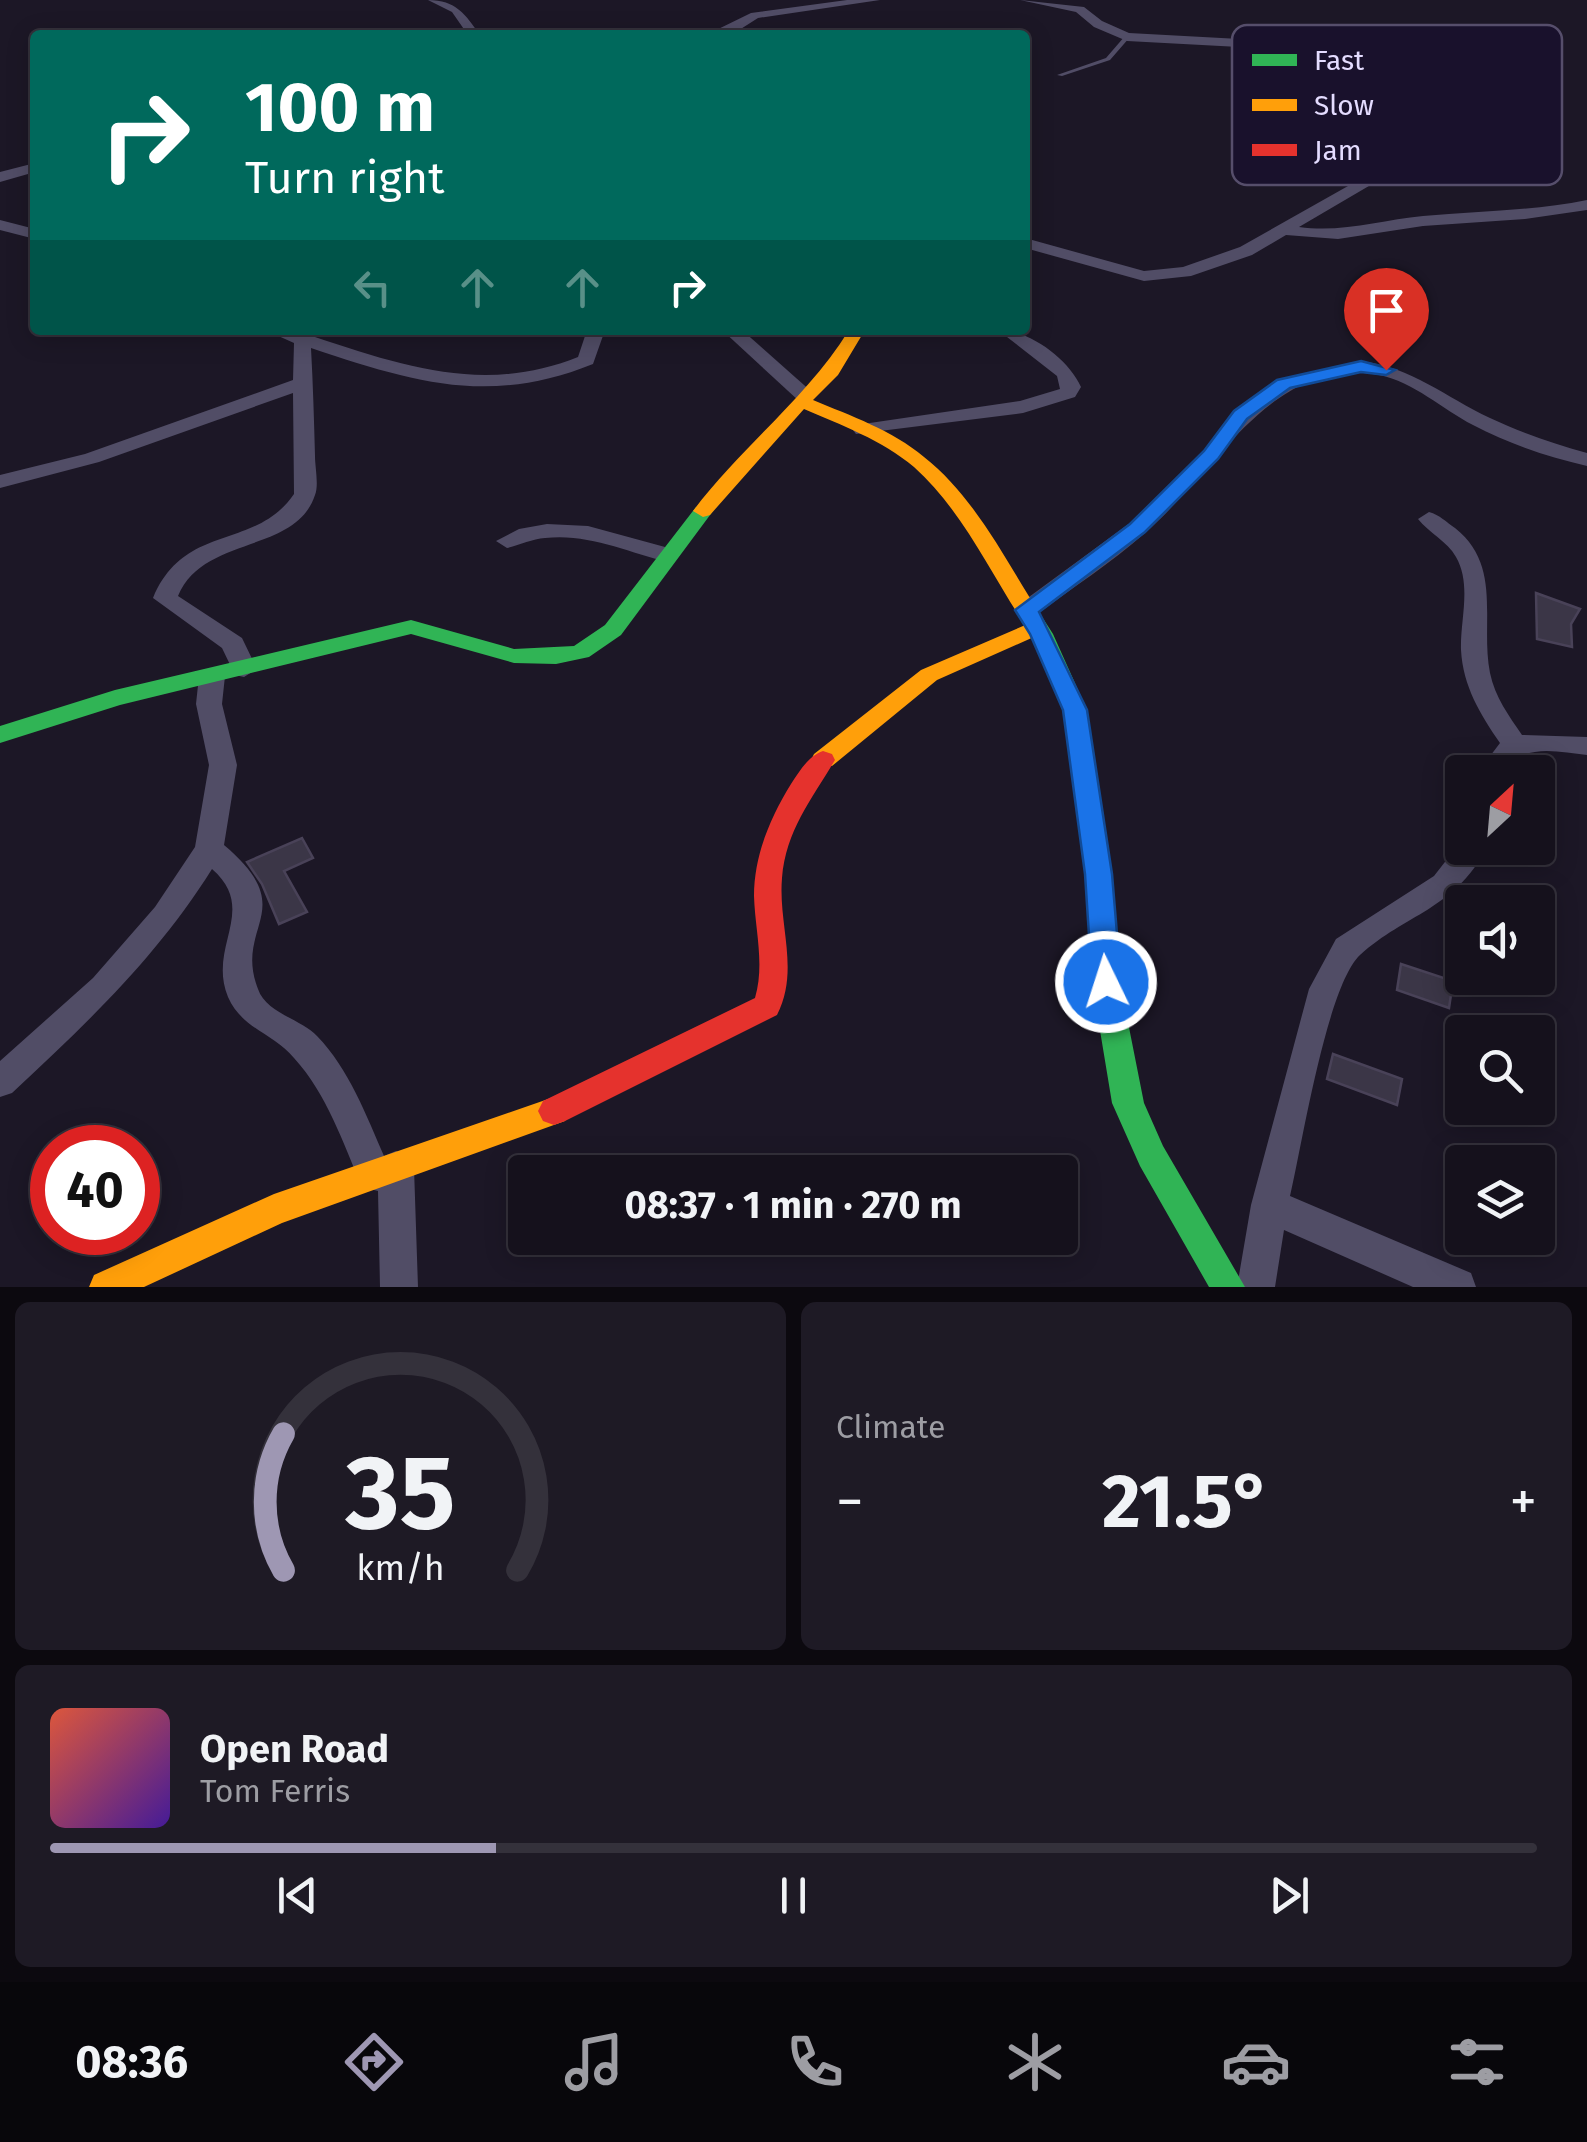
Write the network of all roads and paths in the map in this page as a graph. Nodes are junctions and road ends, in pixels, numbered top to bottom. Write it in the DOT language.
graph roads {
  1 [pos="434,0"];
  2 [pos="874,0"];
  3 [pos="1026,0"];
  4 [pos="470,30"];
  5 [pos="732,30"];
  6 [pos="1127,37"];
  7 [pos="1232,43"];
  8 [pos="1060,75"];
  9 [pos="30,168"];
  10 [pos="0,177"];
  11 [pos="1360,185"];
  12 [pos="1587,205"];
  13 [pos="0,224"];
  14 [pos="1284,229"];
  15 [pos="30,233"];
  16 [pos="1030,240"];
  17 [pos="306,335"];
  18 [pos="309,335"];
  19 [pos="594,335"];
  20 [pos="736,335"];
  21 [pos="854,335"];
  22 [pos="1014,335"];
  23 [pos="302,383"];
  24 [pos="804,399"];
  25 [pos="863,430"];
  26 [pos="1587,460"];
  27 [pos="0,482"];
  28 [pos="1429,519"];
  29 [pos="508,541"];
  30 [pos="668,554"];
  31 [pos="1032,619"];
  32 [pos="244,668"];
  33 [pos="212,676"];
  34 [pos="0,735"];
  35 [pos="1515,745"];
  36 [pos="1587,746"];
  37 [pos="1500,755"];
  38 [pos="209,849"];
  39 [pos="1459,865"];
  40 [pos="0,1082"];
  41 [pos="386,1172"];
  42 [pos="1270,1205"];
  43 [pos="106,1287"];
  44 [pos="399,1287"];
  45 [pos="1228,1287"];
  46 [pos="1256,1287"];
  47 [pos="1457,1287"];
  1 -- 4 [label="street"];
  2 -- 5 [label="street"];
  3 -- 6 [label="street"];
  6 -- 7 [label="street"];
  6 -- 8 [label="lane"];
  9 -- 10 [label="street"];
  11 -- 14 [label="street"];
  12 -- 14 [label="street"];
  13 -- 15 [label="street"];
  14 -- 16 [label="street"];
  17 -- 23 [label="street"];
  18 -- 19 [label="street"];
  20 -- 24 [label="street"];
  21 -- 24 [label="street"];
  22 -- 25 [label="street"];
  23 -- 27 [label="street"];
  23 -- 32 [label="street"];
  24 -- 25 [label="street"];
  24 -- 30 [label="street"];
  25 -- 31 [label="street"];
  26 -- 31 [label="street"];
  28 -- 35 [label="street"];
  29 -- 30 [label="street"];
  30 -- 32 [label="street"];
  31 -- 41 [label="street"];
  31 -- 45 [label="street"];
  32 -- 33 [label="street"];
  33 -- 34 [label="street"];
  33 -- 38 [label="street"];
  35 -- 36 [label="street"];
  35 -- 37 [label="street"];
  38 -- 40 [label="street"];
  38 -- 41 [label="street"];
  39 -- 42 [label="street"];
  41 -- 43 [label="street"];
  41 -- 44 [label="street"];
  42 -- 46 [label="street"];
  42 -- 47 [label="street"];
}
